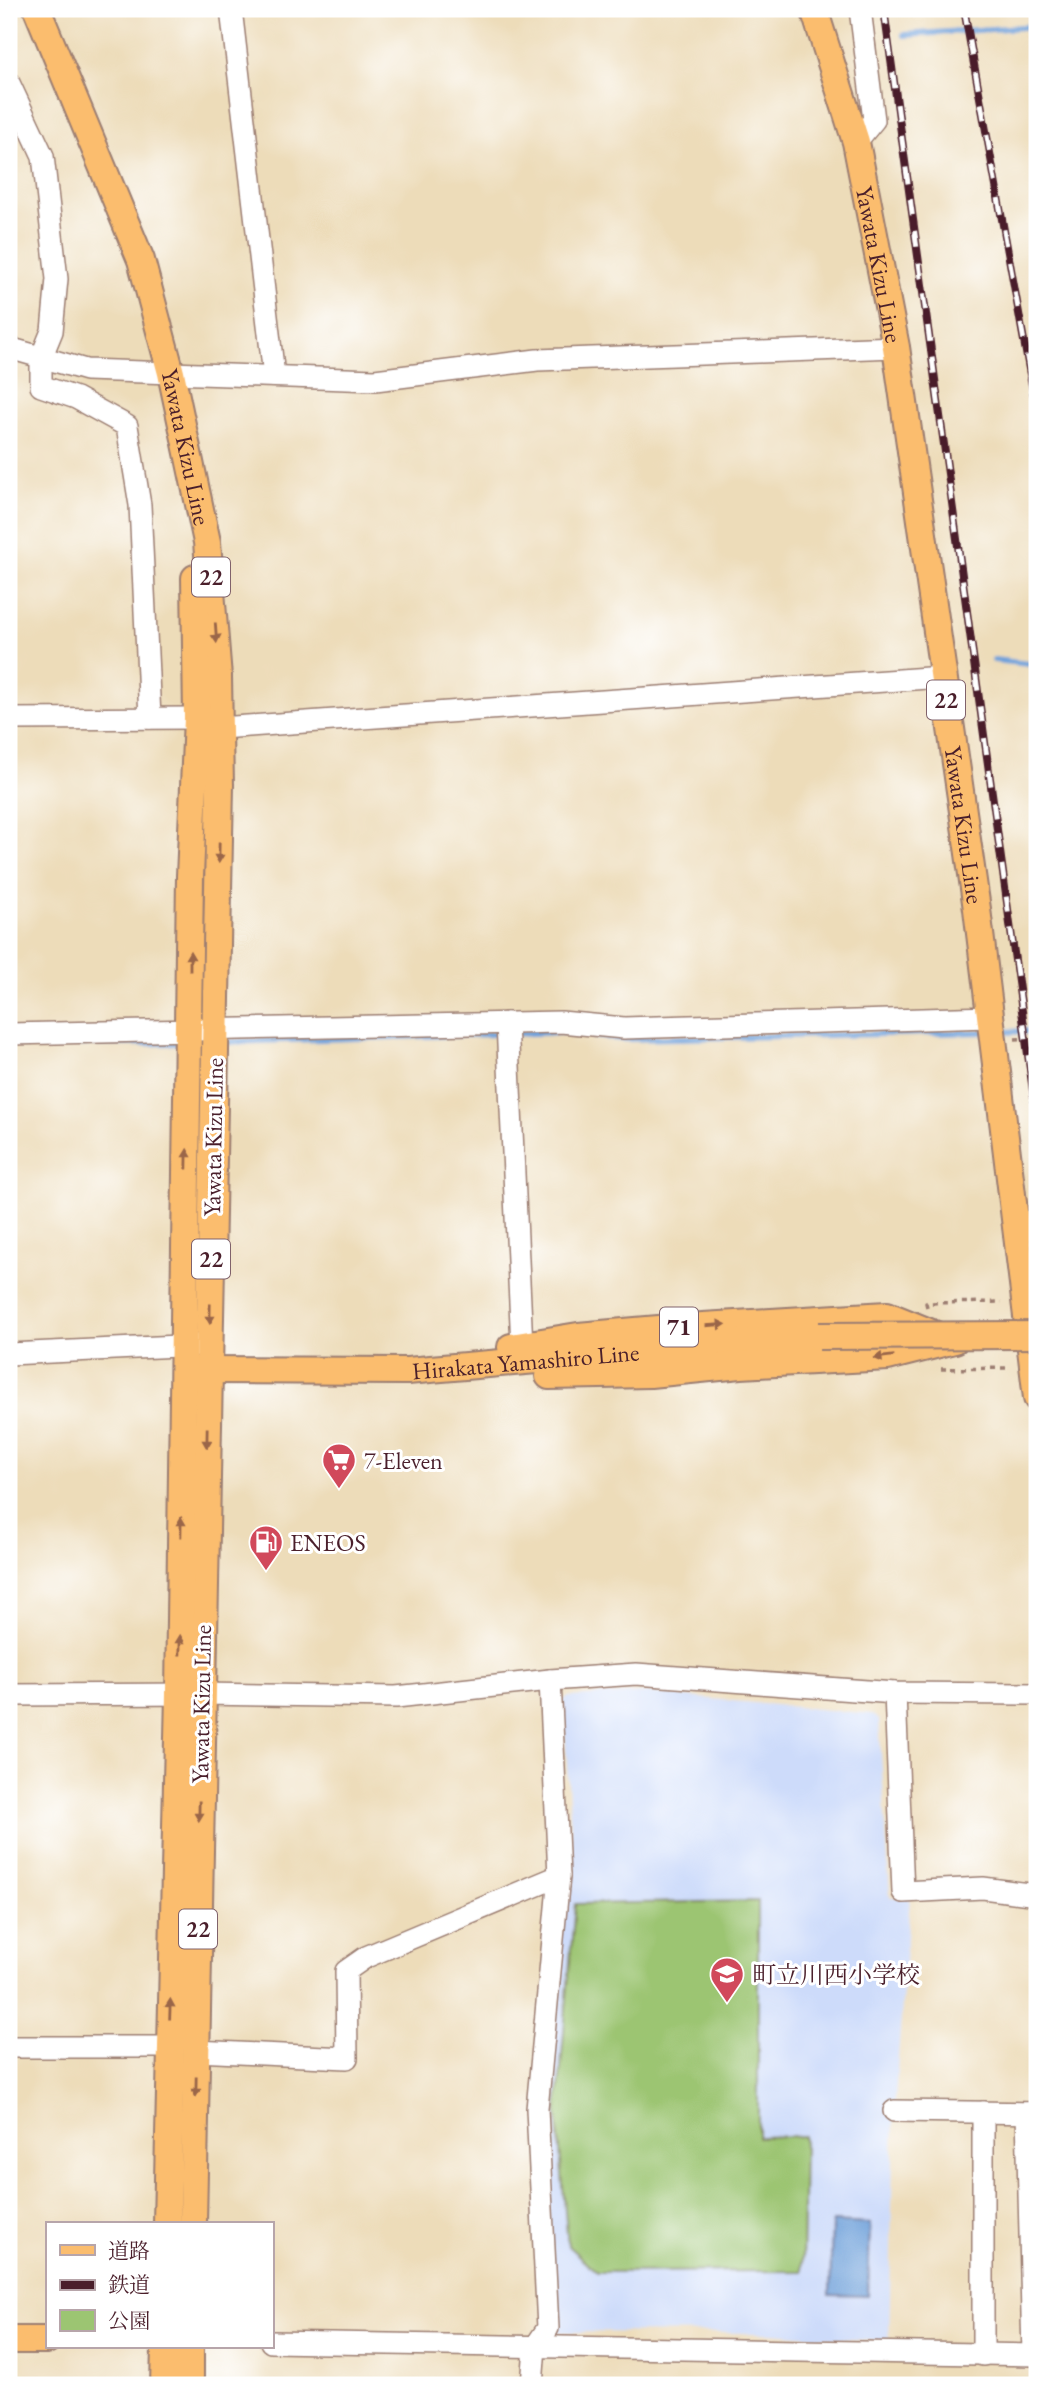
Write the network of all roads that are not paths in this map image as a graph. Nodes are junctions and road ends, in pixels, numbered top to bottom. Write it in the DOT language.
graph roads {
  1 [pos="37,9"];
  2 [pos="231,9"];
  3 [pos="814,9"];
  4 [pos="860,9"];
  5 [pos="9,83"];
  6 [pos="856,142"];
  7 [pos="896,347"];
  8 [pos="9,348"];
  9 [pos="41,358"];
  10 [pos="164,373"];
  11 [pos="274,376"];
  12 [pos="942,677"];
  13 [pos="150,718"];
  14 [pos="9,719"];
  15 [pos="208,723"];
  16 [pos="990,1017"];
  17 [pos="507,1023"];
  18 [pos="202,1028"];
  19 [pos="9,1034"];
  20 [pos="1033,1337"];
  21 [pos="522,1346"];
  22 [pos="944,1350"];
  23 [pos="9,1354"];
  24 [pos="196,1358"];
  25 [pos="407,1371"];
  26 [pos="1037,1398"];
  27 [pos="550,1680"];
  28 [pos="895,1693"];
  29 [pos="190,1694"];
  30 [pos="1037,1694"];
  31 [pos="9,1695"];
  32 [pos="559,1876"];
  33 [pos="1037,1895"];
  34 [pos="9,2047"];
  35 [pos="169,2047"];
  36 [pos="196,2051"];
  37 [pos="894,2111"];
  38 [pos="983,2112"];
  39 [pos="1032,2113"];
  40 [pos="167,2222"];
  41 [pos="193,2222"];
  42 [pos="9,2340"];
  43 [pos="46,2340"];
  44 [pos="273,2342"];
  45 [pos="535,2347"];
  46 [pos="165,2348"];
  47 [pos="190,2348"];
  48 [pos="982,2355"];
  49 [pos="1035,2355"];
  50 [pos="164,2385"];
  51 [pos="190,2385"];
  52 [pos="532,2385"];
  1 -- 10 [label="main road, Yawata Kizu Line / 22"];
  2 -- 11 [label="street"];
  3 -- 6 [label="main road, Yawata Kizu Line / 22"];
  4 -- 6 [label="street"];
  5 -- 9 [label="street"];
  6 -- 7 [label="main road, Yawata Kizu Line / 22"];
  7 -- 11 [label="street"];
  7 -- 12 [label="main road, Yawata Kizu Line / 22"];
  8 -- 9 [label="street"];
  9 -- 10 [label="street"];
  9 -- 13 [label="street"];
  10 -- 11 [label="street"];
  10 -- 15 [label="main road, Yawata Kizu Line / 22"];
  12 -- 15 [label="street"];
  12 -- 16 [label="main road, Yawata Kizu Line / 22"];
  13 -- 14 [label="street"];
  13 -- 15 [label="street"];
  15 -- 18 [label="main road, Yawata Kizu Line / 22"];
  16 -- 17 [label="street"];
  16 -- 20 [label="main road, Yawata Kizu Line / 22"];
  17 -- 18 [label="street"];
  17 -- 21 [label="street"];
  18 -- 19 [label="street"];
  18 -- 24 [label="main road, Yawata Kizu Line / 22"];
  20 -- 22 [label="main road, 71"];
  20 -- 25 [label="main road, Hirakata Yamashiro Line / 71, bridge"];
  20 -- 26 [label="main road, Yawata Kizu Line / 22"];
  21 -- 22 [label="main road, 71, one-way"];
  21 -- 25 [label="main road, 71"];
  22 -- 25 [label="main road, 71, one-way"];
  23 -- 24 [label="street"];
  24 -- 25 [label="main road, Hirakata Yamashiro Line / 71"];
  24 -- 29 [label="main road, Yawata Kizu Line / 22"];
  27 -- 28 [label="street"];
  27 -- 29 [label="street"];
  27 -- 32 [label="street"];
  28 -- 30 [label="street"];
  28 -- 33 [label="street"];
  29 -- 31 [label="street"];
  35 -- 29 [label="main road, Yawata Kizu Line / 22, one-way"];
  29 -- 36 [label="main road, Yawata Kizu Line / 22, one-way"];
  32 -- 36 [label="street"];
  32 -- 45 [label="street"];
  34 -- 35 [label="street"];
  35 -- 40 [label="main road, Yawata Kizu Line / 22"];
  36 -- 41 [label="main road, Yawata Kizu Line / 22, one-way"];
  37 -- 38 [label="street"];
  38 -- 39 [label="street"];
  38 -- 48 [label="street"];
  39 -- 49 [label="street"];
  42 -- 43 [label="main road"];
  44 -- 45 [label="street"];
  45 -- 48 [label="street"];
  45 -- 52 [label="street"];
  46 -- 50 [label="main road"];
  47 -- 51 [label="main road"];
  48 -- 49 [label="street"];
}
